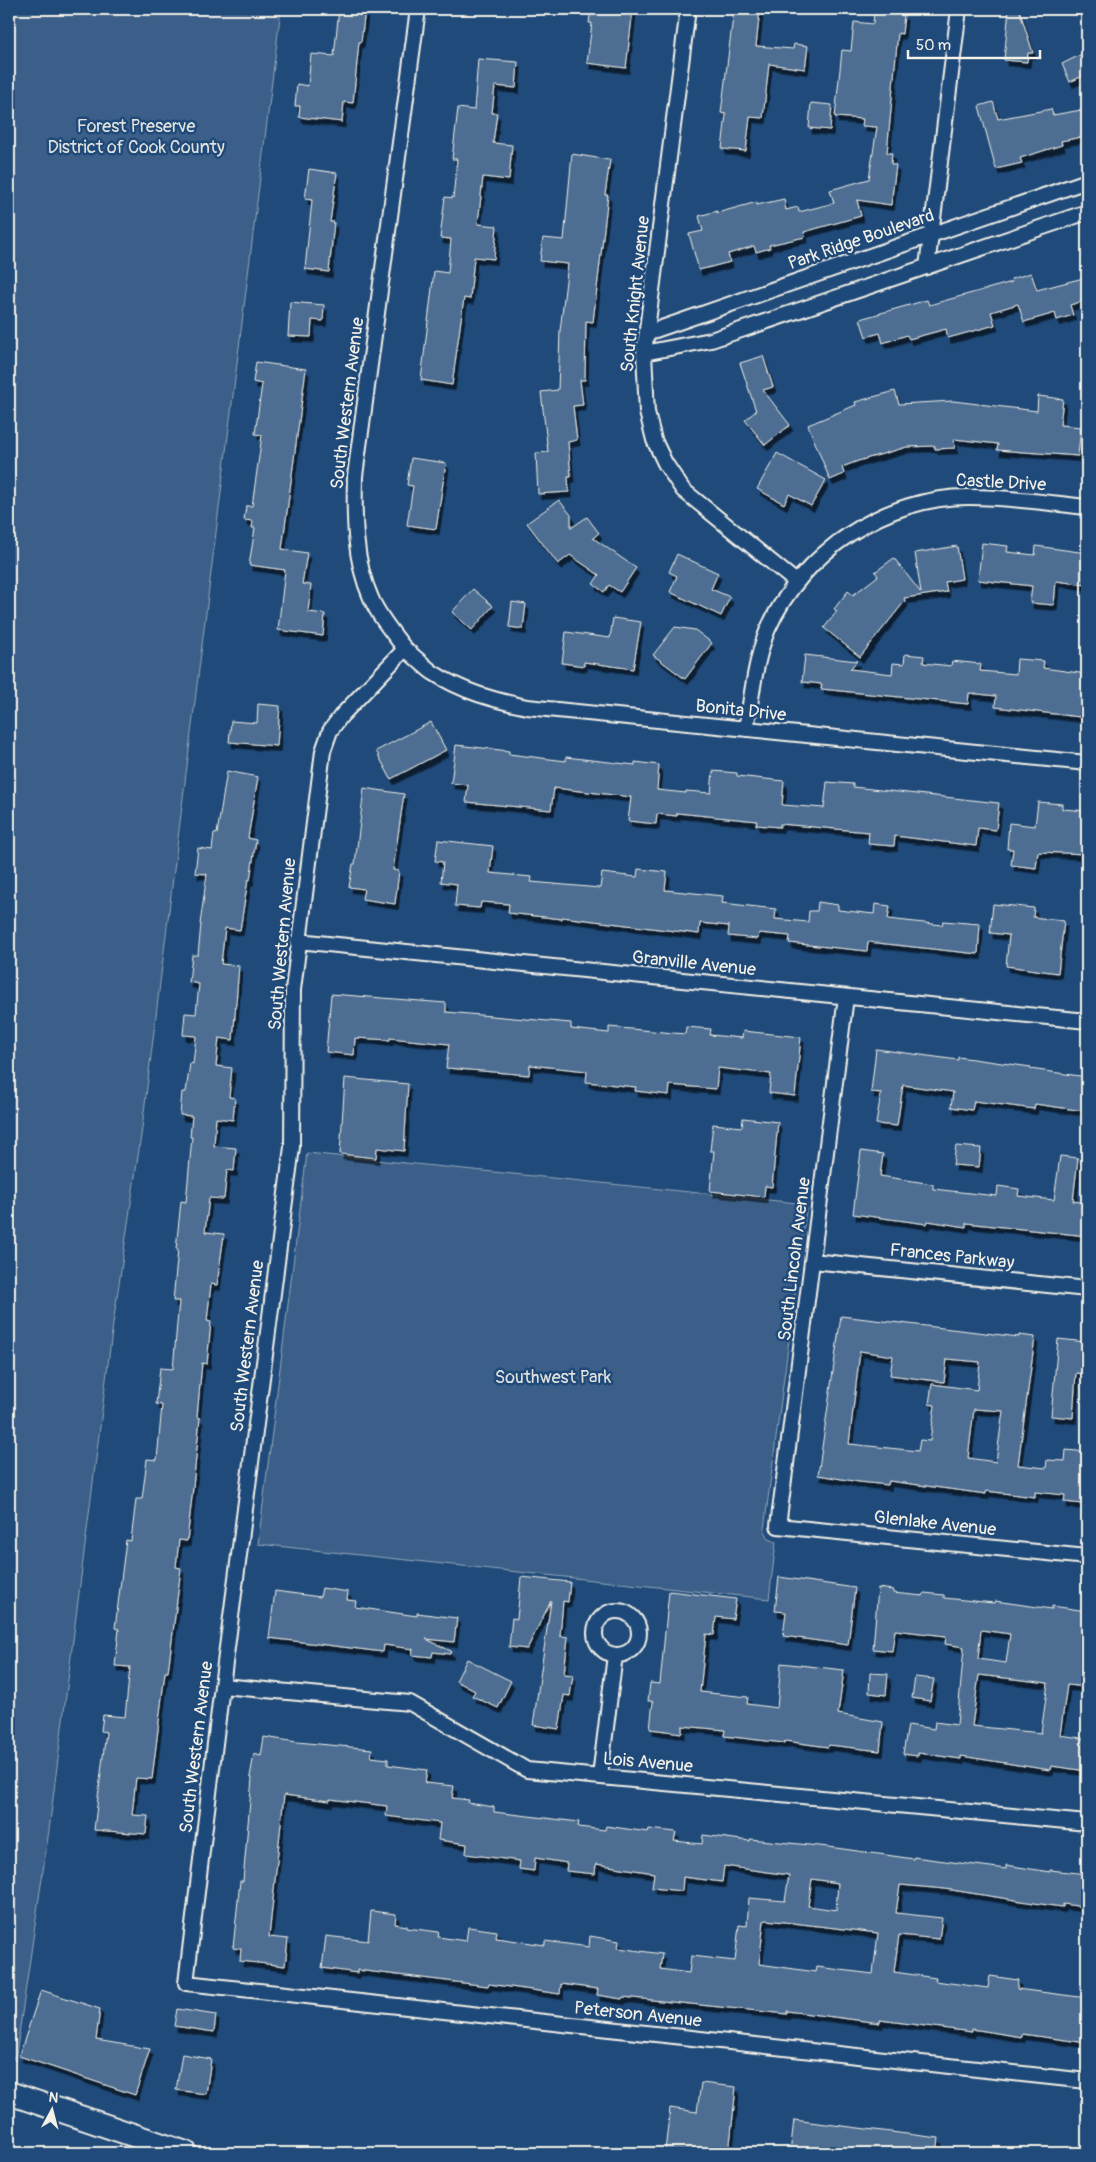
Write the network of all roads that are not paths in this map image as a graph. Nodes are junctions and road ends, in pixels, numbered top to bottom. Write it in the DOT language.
graph roads {
  1 [pos="418,9"];
  2 [pos="688,9"];
  3 [pos="959,9"];
  4 [pos="1087,181"];
  5 [pos="1087,212"];
  6 [pos="930,235"];
  7 [pos="927,267"];
  8 [pos="647,333"];
  9 [pos="644,353"];
  10 [pos="1087,507"];
  11 [pos="796,582"];
  12 [pos="405,649"];
  13 [pos="746,729"];
  14 [pos="1087,763"];
  15 [pos="298,941"];
  16 [pos="846,997"];
  17 [pos="1087,1021"];
  18 [pos="812,1261"];
  19 [pos="1087,1289"];
  20 [pos="778,1526"];
  21 [pos="1087,1557"];
  22 [pos="615,1655"];
  23 [pos="222,1686"];
  24 [pos="600,1776"];
  25 [pos="1087,1823"];
  26 [pos="186,1983"];
  27 [pos="1087,2081"];
  28 [pos="9,2093"];
  29 [pos="186,2153"];
  1 -- 12 [label="street, South Western Avenue"];
  2 -- 8 [label="street, South Knight Avenue"];
  3 -- 6 [label="street"];
  4 -- 6 [label="street, Park Ridge Boulevard"];
  5 -- 7 [label="street"];
  6 -- 7 [label="street"];
  6 -- 8 [label="street, Park Ridge Boulevard"];
  7 -- 9 [label="street"];
  8 -- 9 [label="street, South Knight Avenue"];
  9 -- 11 [label="street, South Knight Avenue"];
  10 -- 11 [label="street, Castle Drive"];
  11 -- 13 [label="street, Castle Drive"];
  12 -- 13 [label="street, Bonita Drive"];
  12 -- 15 [label="street, South Western Avenue"];
  13 -- 14 [label="street, Bonita Drive"];
  15 -- 16 [label="street, Granville Avenue"];
  15 -- 23 [label="street, South Western Avenue"];
  16 -- 17 [label="street, Granville Avenue"];
  16 -- 18 [label="street, South Lincoln Avenue"];
  18 -- 19 [label="street, Frances Parkway"];
  18 -- 20 [label="street, South Lincoln Avenue"];
  20 -- 21 [label="street, Glenlake Avenue"];
  22 -- 24 [label="street"];
  23 -- 24 [label="street, Lois Avenue"];
  23 -- 26 [label="street, South Western Avenue"];
  24 -- 25 [label="street, Lois Avenue"];
  26 -- 27 [label="street, Peterson Avenue"];
  28 -- 29 [label="main road"];
}
